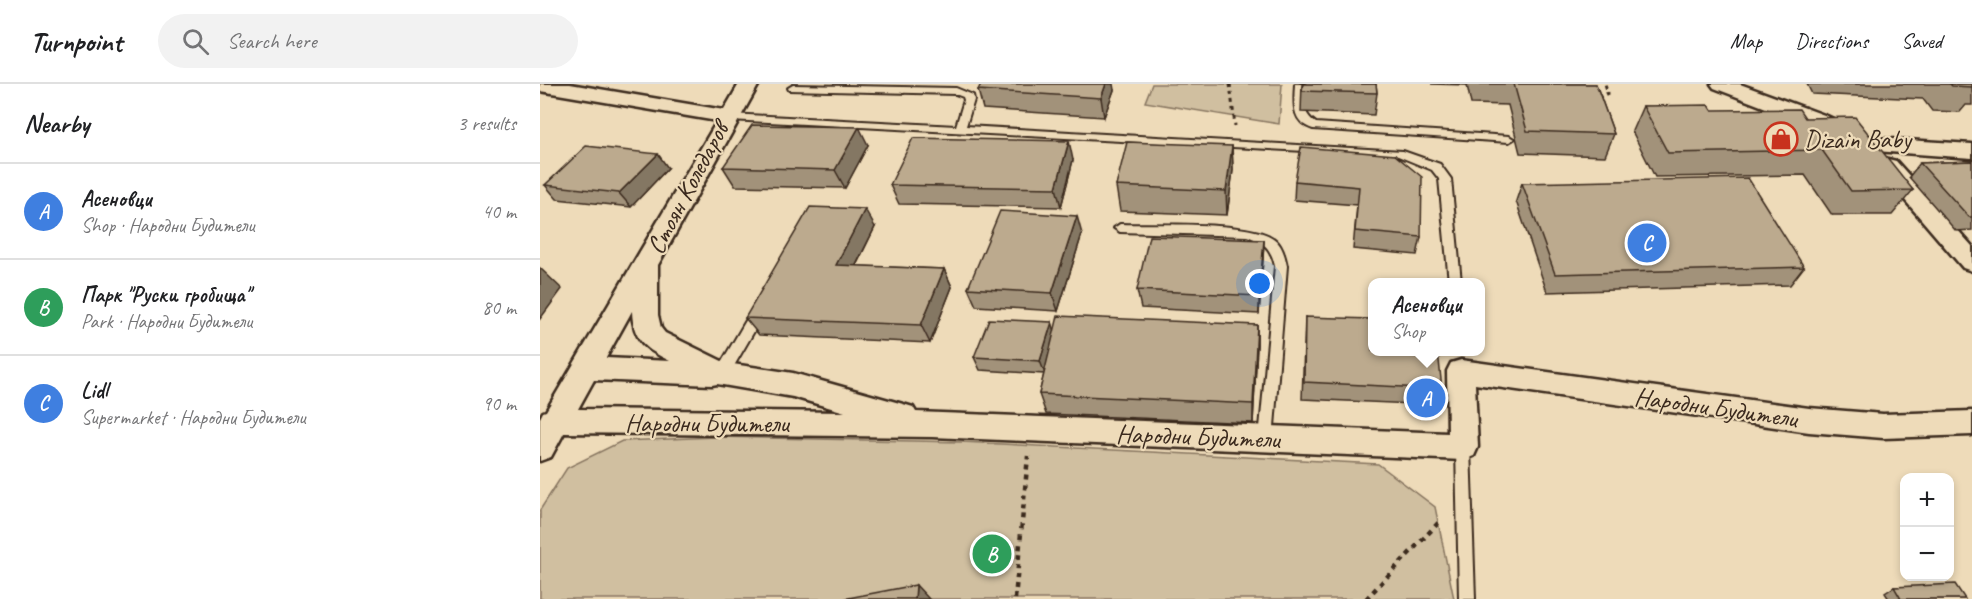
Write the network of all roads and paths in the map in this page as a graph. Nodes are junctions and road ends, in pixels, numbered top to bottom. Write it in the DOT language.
graph roads {
  1 [pos="749,84"];
  2 [pos="1230,84"];
  3 [pos="1300,84"];
  4 [pos="1605,84"];
  5 [pos="1721,84"];
  6 [pos="540,85"];
  7 [pos="793,88"];
  8 [pos="1749,88"];
  9 [pos="1591,101"];
  10 [pos="730,117"];
  11 [pos="960,129"];
  12 [pos="1509,139"];
  13 [pos="1237,145"];
  14 [pos="1869,146"];
  15 [pos="1972,151"];
  16 [pos="1120,228"];
  17 [pos="1972,262"];
  18 [pos="647,264"];
  19 [pos="1455,278"];
  20 [pos="764,302"];
  21 [pos="584,368"];
  22 [pos="722,374"];
  23 [pos="1972,423"];
  24 [pos="932,425"];
  25 [pos="1030,429"];
  26 [pos="547,431"];
  27 [pos="1266,439"];
  28 [pos="540,447"];
  29 [pos="1463,447"];
  30 [pos="1465,496"];
  31 [pos="1015,599"];
  32 [pos="1366,599"];
  33 [pos="1467,599"];
  1 -- 10 [label="street"];
  2 -- 13 [label="path"];
  3 -- 12 [label="lane"];
  4 -- 9 [label="path"];
  5 -- 8 [label="street"];
  6 -- 10 [label="street, Стоян Коледаров"];
  7 -- 11 [label="lane"];
  8 -- 14 [label="street"];
  10 -- 11 [label="lane"];
  10 -- 18 [label="street, Стоян Коледаров"];
  11 -- 13 [label="lane"];
  13 -- 19 [label="lane"];
  14 -- 15 [label="street"];
  14 -- 17 [label="street"];
  16 -- 27 [label="lane"];
  18 -- 21 [label="street, Стоян Коледаров"];
  18 -- 22 [label="street, Народни Будители"];
  20 -- 22 [label="lane"];
  21 -- 22 [label="street"];
  21 -- 26 [label="street, Стоян Коледаров"];
  22 -- 24 [label="street, Народни Будители"];
  23 -- 29 [label="street, Народни Будители"];
  24 -- 25 [label="street, Народни Будители"];
  24 -- 26 [label="street, Народни Будители"];
  25 -- 27 [label="street, Народни Будители"];
  25 -- 31 [label="path"];
  26 -- 28 [label="street, Стоян Коледаров"];
  27 -- 29 [label="street, Народни Будители"];
  29 -- 30 [label="lane"];
  30 -- 32 [label="path"];
  30 -- 33 [label="lane"];
}
